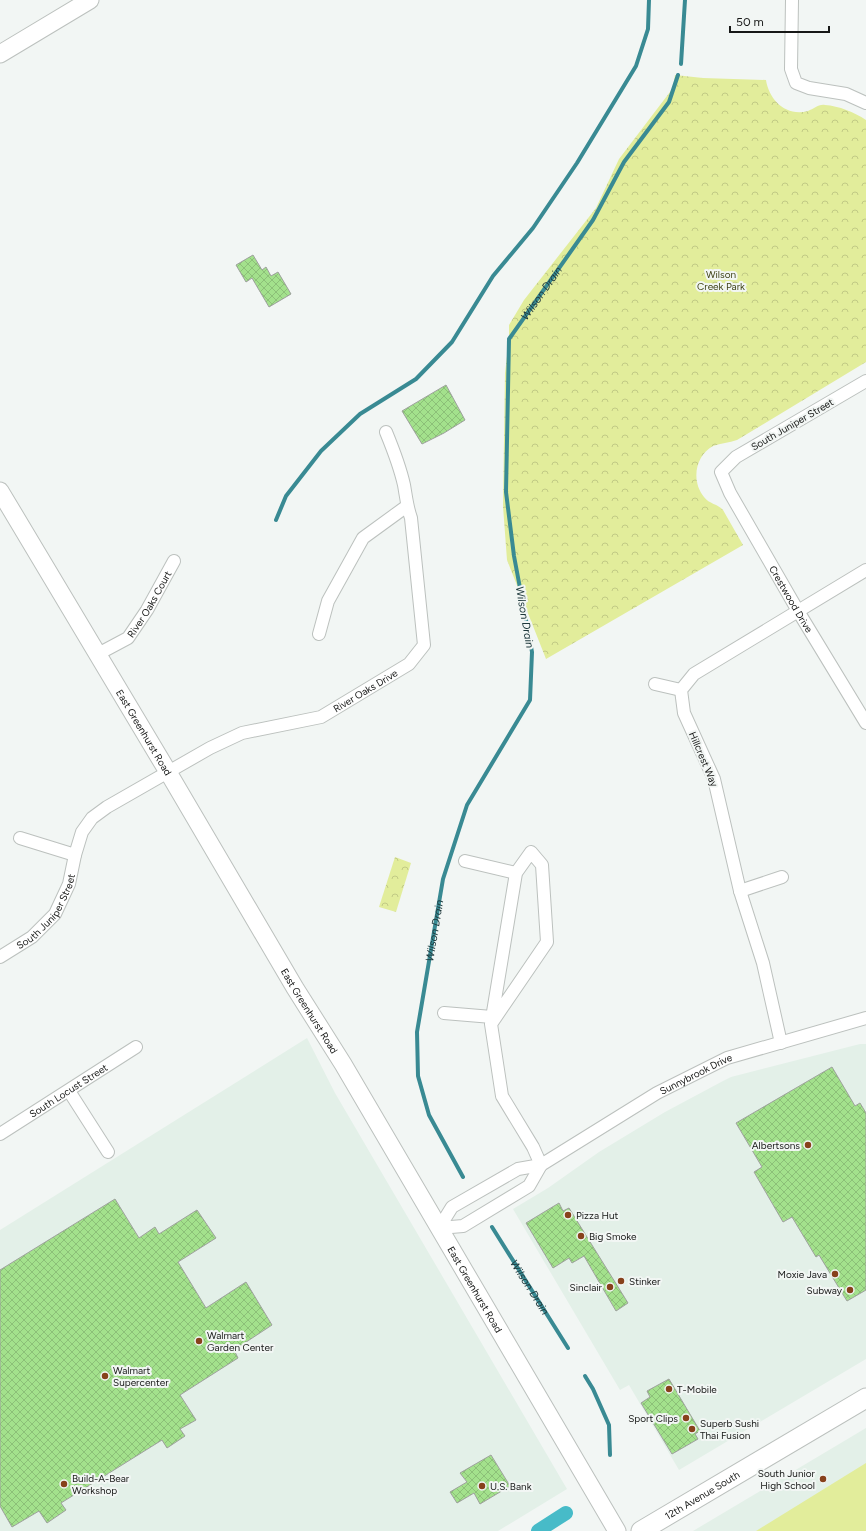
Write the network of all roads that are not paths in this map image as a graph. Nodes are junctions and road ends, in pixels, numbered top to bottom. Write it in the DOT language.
graph roads {
  1 [pos="90,0"];
  2 [pos="792,0"];
  3 [pos="0,54"];
  4 [pos="866,103"];
  5 [pos="866,381"];
  6 [pos="386,432"];
  7 [pos="721,472"];
  8 [pos="0,491"];
  9 [pos="407,506"];
  10 [pos="174,561"];
  11 [pos="866,570"];
  12 [pos="798,611"];
  13 [pos="319,634"];
  14 [pos="98,654"];
  15 [pos="655,684"];
  16 [pos="681,690"];
  17 [pos="866,723"];
  18 [pos="168,772"];
  19 [pos="20,838"];
  20 [pos="75,855"];
  21 [pos="465,861"];
  22 [pos="516,873"];
  23 [pos="782,877"];
  24 [pos="740,891"];
  25 [pos="0,957"];
  26 [pos="444,1012"];
  27 [pos="866,1018"];
  28 [pos="492,1021"];
  29 [pos="781,1043"];
  30 [pos="136,1048"];
  31 [pos="69,1090"];
  32 [pos="0,1134"];
  33 [pos="108,1152"];
  34 [pos="541,1165"];
  35 [pos="439,1228"];
  36 [pos="866,1398"];
  37 [pos="617,1531"];
  38 [pos="641,1531"];
  1 -- 3 [label="main road"];
  2 -- 4 [label="street"];
  5 -- 7 [label="street, South Juniper Street"];
  6 -- 9 [label="street, River Oaks Drive"];
  7 -- 12 [label="street, Crestwood Drive"];
  8 -- 14 [label="main road, East Greenhurst Road"];
  9 -- 13 [label="street"];
  9 -- 18 [label="street, River Oaks Drive"];
  10 -- 14 [label="street, River Oaks Court"];
  11 -- 12 [label="street"];
  12 -- 16 [label="street"];
  12 -- 17 [label="street, Crestwood Drive"];
  14 -- 18 [label="main road, East Greenhurst Road"];
  15 -- 16 [label="street"];
  16 -- 24 [label="street, Hillcrest Way"];
  18 -- 20 [label="street, South Juniper Street"];
  18 -- 35 [label="main road, East Greenhurst Road"];
  19 -- 20 [label="street"];
  20 -- 25 [label="street, South Juniper Street"];
  21 -- 22 [label="street"];
  22 -- 28 [label="street"];
  22 -- 28 [label="street"];
  23 -- 24 [label="street"];
  24 -- 29 [label="street, Hillcrest Way"];
  26 -- 28 [label="street"];
  27 -- 29 [label="street, Sunnybrook Drive"];
  28 -- 34 [label="street"];
  29 -- 34 [label="street, Sunnybrook Drive"];
  30 -- 31 [label="street, South Locust Street"];
  31 -- 32 [label="street, South Locust Street"];
  31 -- 33 [label="street"];
  34 -- 35 [label="street, Sunnybrook Drive"];
  34 -- 35 [label="street, Sunnybrook Drive"];
  35 -- 37 [label="main road, East Greenhurst Road"];
  36 -- 38 [label="main road, 12th Avenue South"];
}
